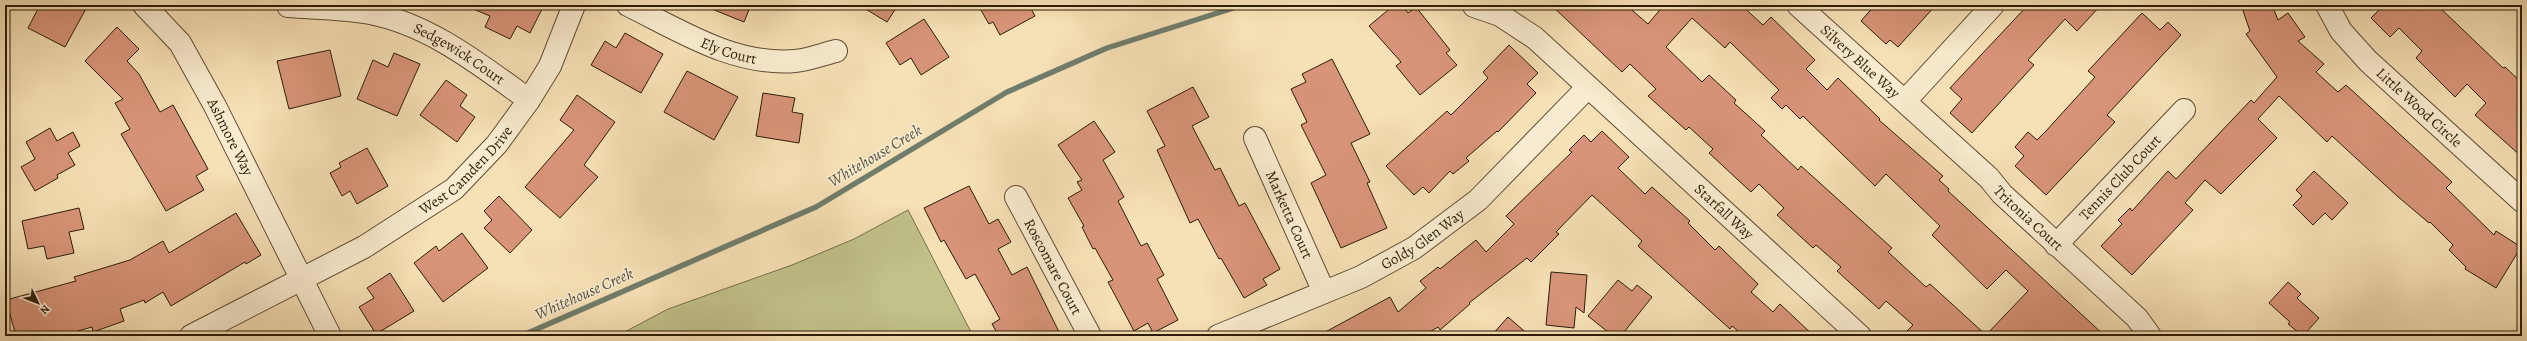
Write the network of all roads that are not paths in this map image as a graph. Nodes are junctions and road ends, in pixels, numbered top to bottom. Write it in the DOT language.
graph roads {
  1 [pos="144,5"];
  2 [pos="574,5"];
  3 [pos="628,5"];
  4 [pos="1798,5"];
  5 [pos="1993,5"];
  6 [pos="2327,5"];
  7 [pos="288,6"];
  8 [pos="1474,6"];
  9 [pos="836,51"];
  10 [pos="1588,87"];
  11 [pos="529,100"];
  12 [pos="1905,101"];
  13 [pos="2184,110"];
  14 [pos="1255,138"];
  15 [pos="1016,197"];
  16 [pos="2522,201"];
  17 [pos="2056,245"];
  18 [pos="300,280"];
  19 [pos="1324,292"];
  20 [pos="191,336"];
  21 [pos="330,336"];
  22 [pos="1090,336"];
  23 [pos="1218,336"];
  24 [pos="1860,336"];
  25 [pos="2150,336"];
  1 -- 18 [label="street, Ashmore Way"];
  2 -- 11 [label="street, West Camden Drive"];
  3 -- 9 [label="street, Ely Court"];
  4 -- 12 [label="street, Silvery Blue Way"];
  5 -- 12 [label="street"];
  6 -- 16 [label="street, Little Wood Circle"];
  7 -- 11 [label="street, Sedgewick Court"];
  8 -- 10 [label="street, Starfall Way"];
  10 -- 19 [label="street, Goldy Glen Way"];
  10 -- 24 [label="street, Starfall Way"];
  11 -- 18 [label="street, West Camden Drive"];
  12 -- 17 [label="street, Tritonia Court"];
  13 -- 17 [label="street, Tennis Club Court"];
  14 -- 19 [label="street, Marketta Court"];
  15 -- 22 [label="street, Roscomare Court"];
  17 -- 25 [label="street, Tritonia Court"];
  18 -- 20 [label="street, West Camden Drive"];
  18 -- 21 [label="street, Ashmore Way"];
  19 -- 23 [label="street, Goldy Glen Way"];
}
